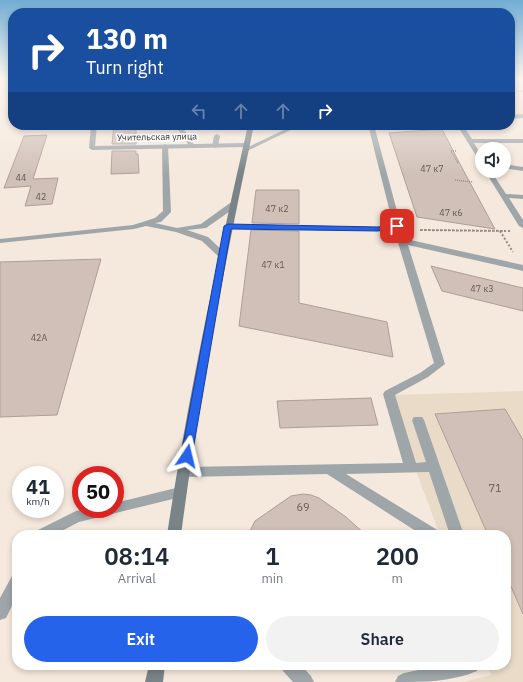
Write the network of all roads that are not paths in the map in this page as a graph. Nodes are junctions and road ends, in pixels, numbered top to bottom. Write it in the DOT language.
graph roads {
  1 [pos="94,130"];
  2 [pos="181,130"];
  3 [pos="250,130"];
  4 [pos="286,130"];
  5 [pos="372,130"];
  6 [pos="463,130"];
  7 [pos="217,136"];
  8 [pos="469,141"];
  9 [pos="523,141"];
  10 [pos="165,146"];
  11 [pos="192,146"];
  12 [pos="215,146"];
  13 [pos="245,147"];
  14 [pos="475,150"];
  15 [pos="511,167"];
  16 [pos="523,169"];
  17 [pos="492,178"];
  18 [pos="504,196"];
  19 [pos="523,197"];
  20 [pos="233,205"];
  21 [pos="147,224"];
  22 [pos="228,226"];
  23 [pos="397,226"];
  24 [pos="523,226"];
  25 [pos="178,230"];
  26 [pos="0,240"];
  27 [pos="403,241"];
  28 [pos="222,255"];
  29 [pos="523,268"];
  30 [pos="418,420"];
  31 [pos="434,467"];
  32 [pos="411,468"];
  33 [pos="329,469"];
  34 [pos="184,472"];
  35 [pos="180,492"];
  36 [pos="124,506"];
  37 [pos="74,518"];
  38 [pos="51,530"];
  39 [pos="175,530"];
  40 [pos="426,530"];
  41 [pos="455,530"];
  42 [pos="12,590"];
  43 [pos="0,613"];
  44 [pos="156,670"];
  45 [pos="294,670"];
  46 [pos="458,670"];
  47 [pos="154,682"];
  48 [pos="305,682"];
  49 [pos="404,682"];
  1 -- 10 [label="street, Учительская улица"];
  2 -- 11 [label="street"];
  3 -- 13 [label="main road"];
  4 -- 13 [label="street"];
  5 -- 23 [label="street"];
  6 -- 8 [label="street"];
  7 -- 12 [label="street"];
  8 -- 9 [label="street"];
  8 -- 14 [label="street"];
  10 -- 11 [label="street, Учительская улица"];
  10 -- 21 [label="street"];
  11 -- 12 [label="street, Учительская улица"];
  12 -- 13 [label="street, Учительская улица"];
  13 -- 20 [label="main road"];
  15 -- 16 [label="street"];
  17 -- 18 [label="street"];
  18 -- 19 [label="street"];
  18 -- 24 [label="street"];
  20 -- 22 [label="main road"];
  20 -- 25 [label="street"];
  21 -- 25 [label="street"];
  21 -- 26 [label="street"];
  22 -- 23 [label="street"];
  22 -- 28 [label="main road"];
  23 -- 27 [label="street"];
  25 -- 28 [label="street"];
  27 -- 29 [label="street"];
  27 -- 32 [label="street"];
  28 -- 34 [label="main road"];
  30 -- 31 [label="street"];
  31 -- 32 [label="street"];
  31 -- 41 [label="street"];
  32 -- 33 [label="street"];
  33 -- 34 [label="street"];
  33 -- 40 [label="street"];
  34 -- 35 [label="main road"];
  35 -- 36 [label="street"];
  35 -- 39 [label="main road"];
  37 -- 38 [label="street"];
  42 -- 43 [label="street"];
  44 -- 47 [label="main road"];
  45 -- 48 [label="street"];
  46 -- 49 [label="street"];
}
